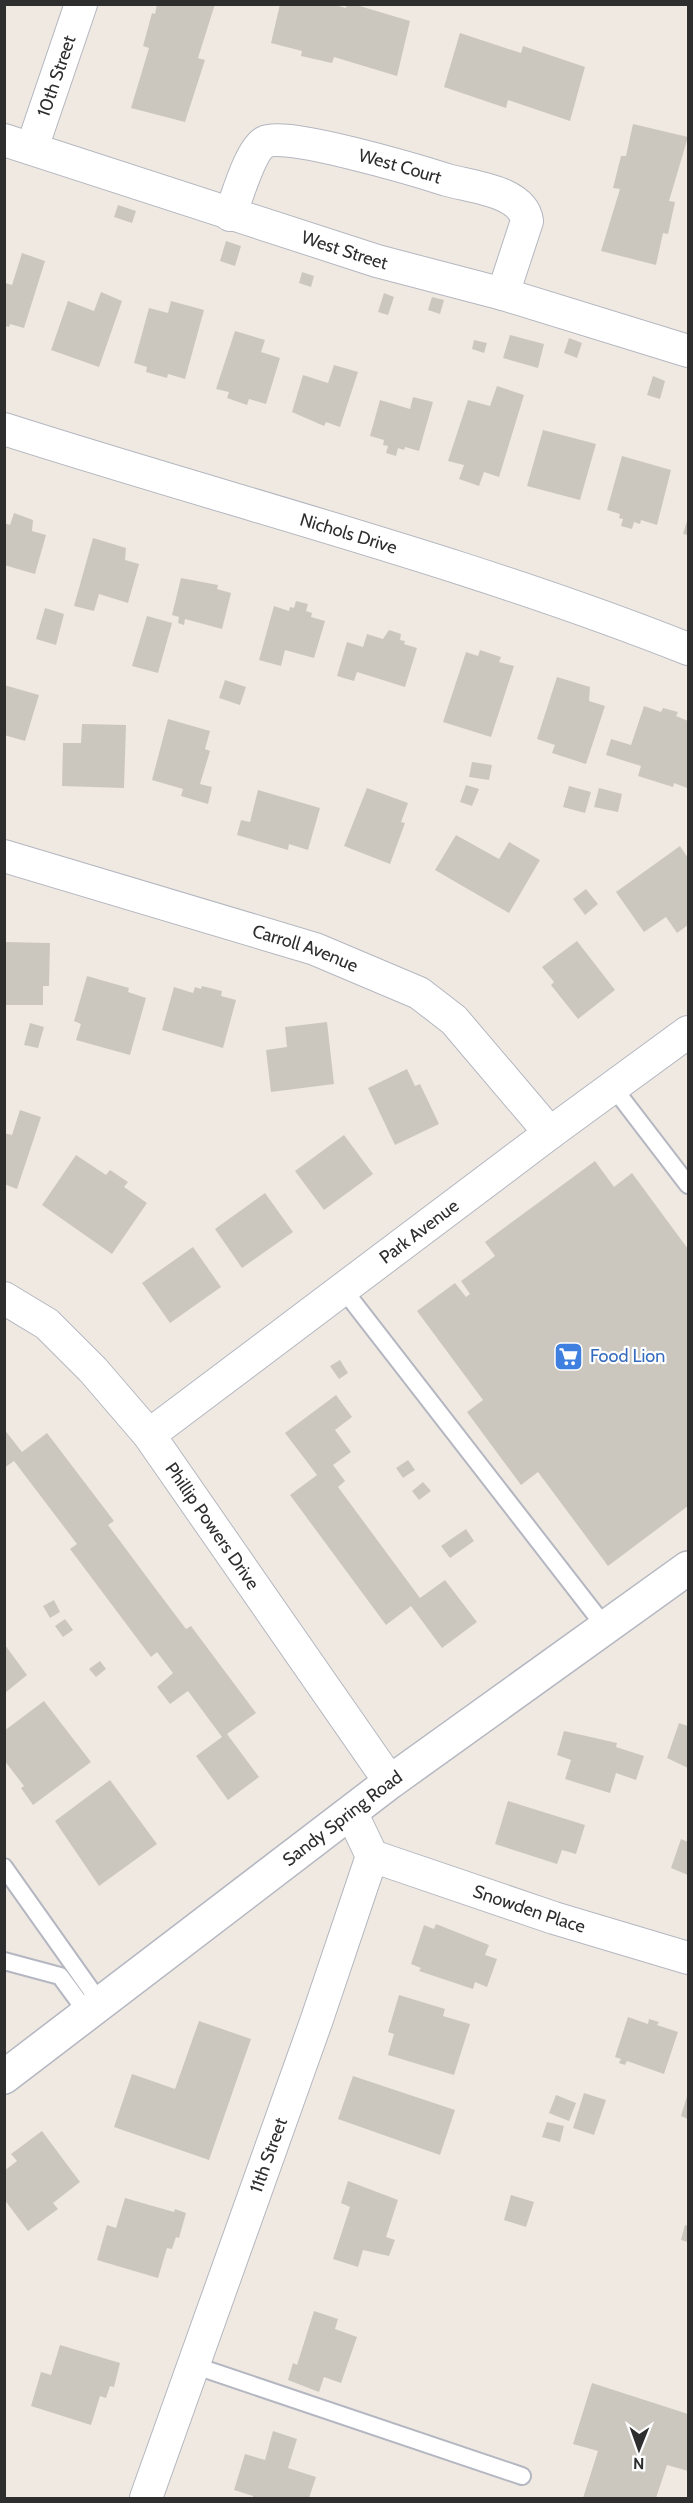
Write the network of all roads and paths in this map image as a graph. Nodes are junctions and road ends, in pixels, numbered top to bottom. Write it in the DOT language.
graph roads {
  1 [pos="81,4"];
  2 [pos="18,144"];
  3 [pos="230,215"];
  4 [pos="503,294"];
  5 [pos="688,351"];
  6 [pos="4,429"];
  7 [pos="688,649"];
  8 [pos="4,856"];
  9 [pos="688,1032"];
  10 [pos="613,1087"];
  11 [pos="550,1133"];
  12 [pos="688,1185"];
  13 [pos="343,1289"];
  14 [pos="4,1298"];
  15 [pos="150,1435"];
  16 [pos="688,1568"];
  17 [pos="606,1628"];
  18 [pos="390,1782"];
  19 [pos="351,1812"];
  20 [pos="372,1856"];
  21 [pos="4,1867"];
  22 [pos="688,1959"];
  23 [pos="4,1961"];
  24 [pos="94,2009"];
  25 [pos="4,2077"];
  26 [pos="193,2365"];
  27 [pos="522,2476"];
  28 [pos="146,2499"];
  1 -- 2 [label="street, 10th Street"];
  2 -- 3 [label="street, West Street"];
  3 -- 4 [label="street, West Street"];
  3 -- 4 [label="street, West Court"];
  4 -- 5 [label="street, West Street"];
  6 -- 7 [label="street, Nichols Drive"];
  8 -- 11 [label="street, Carroll Avenue"];
  9 -- 10 [label="street, Park Avenue"];
  10 -- 11 [label="street, Park Avenue"];
  10 -- 12 [label="lane"];
  11 -- 13 [label="street, Park Avenue"];
  13 -- 15 [label="street, Park Avenue"];
  13 -- 17 [label="lane"];
  14 -- 15 [label="street, Phillip Powers Drive"];
  15 -- 18 [label="street, Phillip Powers Drive"];
  16 -- 17 [label="street, Sandy Spring Road"];
  17 -- 18 [label="street, Sandy Spring Road"];
  18 -- 19 [label="street, Sandy Spring Road"];
  19 -- 20 [label="street"];
  19 -- 24 [label="street, Sandy Spring Road"];
  20 -- 22 [label="street, Snowden Place"];
  20 -- 26 [label="street, 11th Street"];
  21 -- 24 [label="lane"];
  23 -- 24 [label="lane"];
  24 -- 25 [label="street, Sandy Spring Road"];
  26 -- 27 [label="lane"];
  26 -- 28 [label="street, 11th Street"];
}
